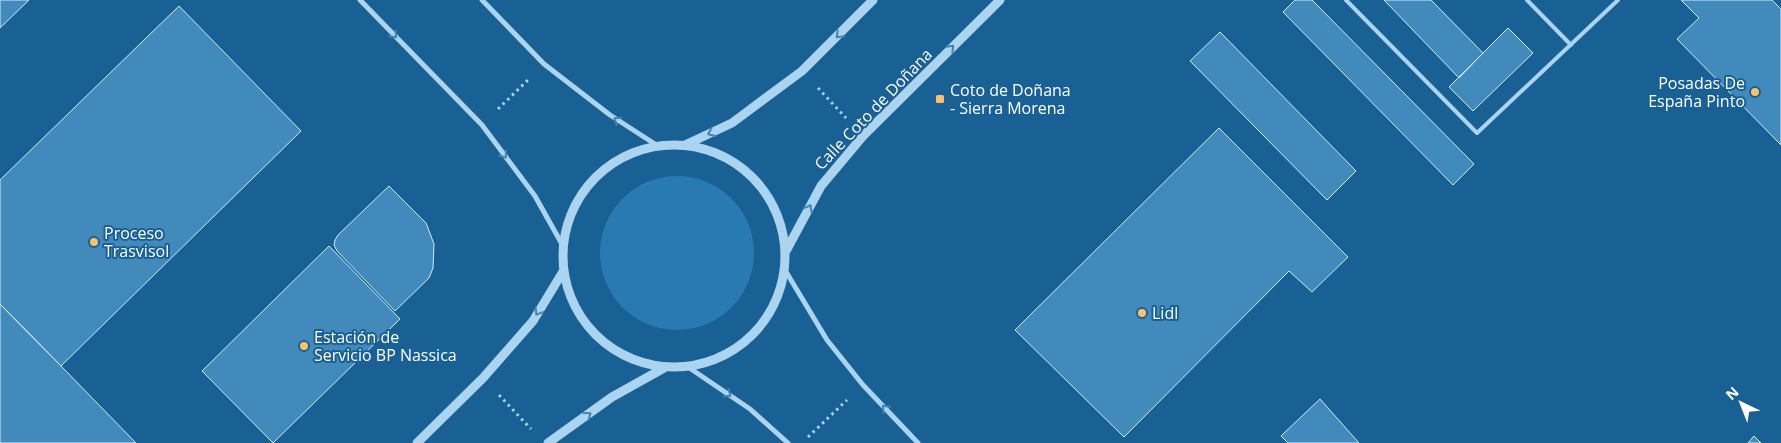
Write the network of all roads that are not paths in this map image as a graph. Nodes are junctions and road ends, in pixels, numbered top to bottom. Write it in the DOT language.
graph roads {
  1 [pos="360,0"];
  2 [pos="482,0"];
  3 [pos="873,0"];
  4 [pos="1000,0"];
  5 [pos="1346,0"];
  6 [pos="1527,0"];
  7 [pos="1618,0"];
  8 [pos="1571,45"];
  9 [pos="685,145"];
  10 [pos="658,146"];
  11 [pos="563,246"];
  12 [pos="786,251"];
  13 [pos="564,270"];
  14 [pos="785,270"];
  15 [pos="688,367"];
  16 [pos="664,368"];
  17 [pos="417,443"];
  18 [pos="548,443"];
  19 [pos="788,443"];
  20 [pos="918,443"];
  1 -- 11 [label="street, one-way"];
  10 -- 2 [label="street, one-way"];
  3 -- 9 [label="street, one-way"];
  12 -- 4 [label="street, Calle Coto de Doñana, one-way"];
  5 -- 8 [label="lane"];
  6 -- 8 [label="lane"];
  7 -- 8 [label="lane"];
  9 -- 10 [label="street"];
  9 -- 12 [label="street"];
  10 -- 11 [label="street"];
  11 -- 13 [label="street"];
  12 -- 14 [label="street"];
  13 -- 16 [label="street"];
  13 -- 17 [label="street, one-way"];
  14 -- 15 [label="street"];
  20 -- 14 [label="street, one-way"];
  15 -- 16 [label="street"];
  15 -- 19 [label="street, one-way"];
  18 -- 16 [label="street, one-way"];
}
